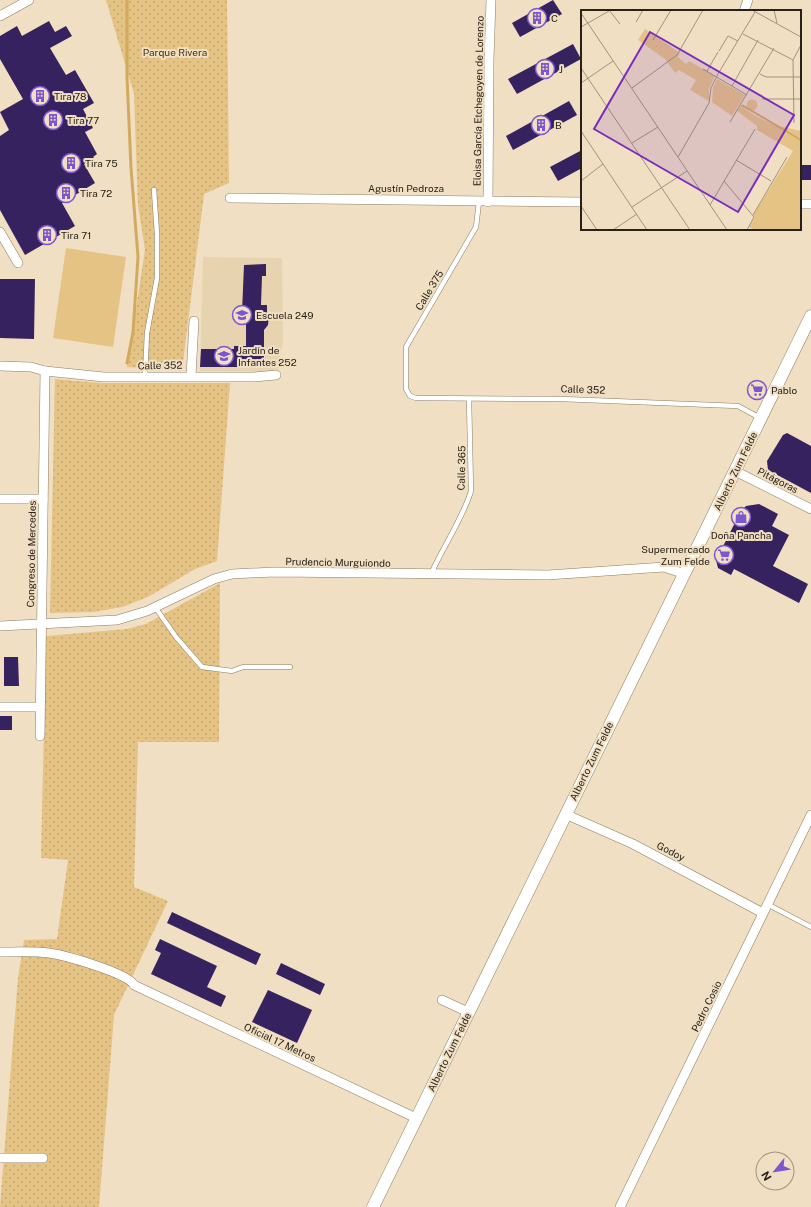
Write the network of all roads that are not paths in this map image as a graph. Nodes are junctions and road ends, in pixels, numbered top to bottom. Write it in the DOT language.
graph roads {
  1 [pos="29,0"];
  2 [pos="491,0"];
  3 [pos="748,0"];
  4 [pos="744,10"];
  5 [pos="0,16"];
  6 [pos="154,190"];
  7 [pos="230,198"];
  8 [pos="483,202"];
  9 [pos="581,202"];
  10 [pos="0,232"];
  11 [pos="18,263"];
  12 [pos="811,316"];
  13 [pos="194,321"];
  14 [pos="0,366"];
  15 [pos="45,371"];
  16 [pos="276,374"];
  17 [pos="191,376"];
  18 [pos="146,377"];
  19 [pos="406,390"];
  20 [pos="469,399"];
  21 [pos="761,419"];
  22 [pos="735,471"];
  23 [pos="0,499"];
  24 [pos="43,499"];
  25 [pos="811,509"];
  26 [pos="685,574"];
  27 [pos="430,575"];
  28 [pos="155,607"];
  29 [pos="42,625"];
  30 [pos="0,626"];
  31 [pos="290,667"];
  32 [pos="0,707"];
  33 [pos="39,708"];
  34 [pos="40,736"];
  35 [pos="565,814"];
  36 [pos="811,815"];
  37 [pos="767,904"];
  38 [pos="763,913"];
  39 [pos="811,927"];
  40 [pos="0,952"];
  41 [pos="442,1000"];
  42 [pos="468,1012"];
  43 [pos="416,1118"];
  44 [pos="0,1158"];
  45 [pos="43,1158"];
  46 [pos="373,1207"];
  47 [pos="620,1207"];
  1 -- 5 [label="street"];
  2 -- 8 [label="street, Eloisa García Etchegoyen de Lorenzo"];
  3 -- 4 [label="street"];
  6 -- 18 [label="lane"];
  7 -- 8 [label="street, Agustín Pedroza"];
  8 -- 9 [label="street, Agustín Pedroza"];
  8 -- 19 [label="lane, Calle 375"];
  10 -- 11 [label="street"];
  12 -- 21 [label="street, Alberto Zum Felde"];
  13 -- 17 [label="street"];
  14 -- 15 [label="street, Calle 352"];
  15 -- 18 [label="street, Calle 352"];
  15 -- 24 [label="street, Congreso de Mercedes"];
  16 -- 17 [label="street, Calle 352"];
  17 -- 18 [label="street, Calle 352"];
  19 -- 20 [label="lane, Calle 352"];
  20 -- 21 [label="lane, Calle 352"];
  20 -- 27 [label="lane, Calle 365"];
  21 -- 22 [label="street, Alberto Zum Felde"];
  22 -- 25 [label="street, Pitágoras"];
  22 -- 26 [label="street, Alberto Zum Felde"];
  23 -- 24 [label="street"];
  24 -- 29 [label="street, Congreso de Mercedes"];
  26 -- 27 [label="street, Prudencio Murguiondo"];
  26 -- 35 [label="street, Alberto Zum Felde"];
  27 -- 28 [label="street, Prudencio Murguiondo"];
  28 -- 29 [label="street, Prudencio Murguiondo"];
  28 -- 31 [label="lane"];
  29 -- 30 [label="street, Prudencio Murguiondo"];
  29 -- 33 [label="street, Congreso de Mercedes"];
  32 -- 33 [label="street"];
  33 -- 34 [label="street, Congreso de Mercedes"];
  35 -- 38 [label="street, Godoy"];
  35 -- 42 [label="street, Alberto Zum Felde"];
  36 -- 37 [label="street, Pedro Cosio"];
  37 -- 38 [label="street, Pedro Cosio"];
  37 -- 39 [label="lane"];
  38 -- 47 [label="street, Pedro Cosio"];
  40 -- 43 [label="street, Oficial 17 Metros"];
  41 -- 42 [label="street"];
  42 -- 43 [label="street, Alberto Zum Felde"];
  43 -- 46 [label="street, Alberto Zum Felde"];
  44 -- 45 [label="street"];
}
